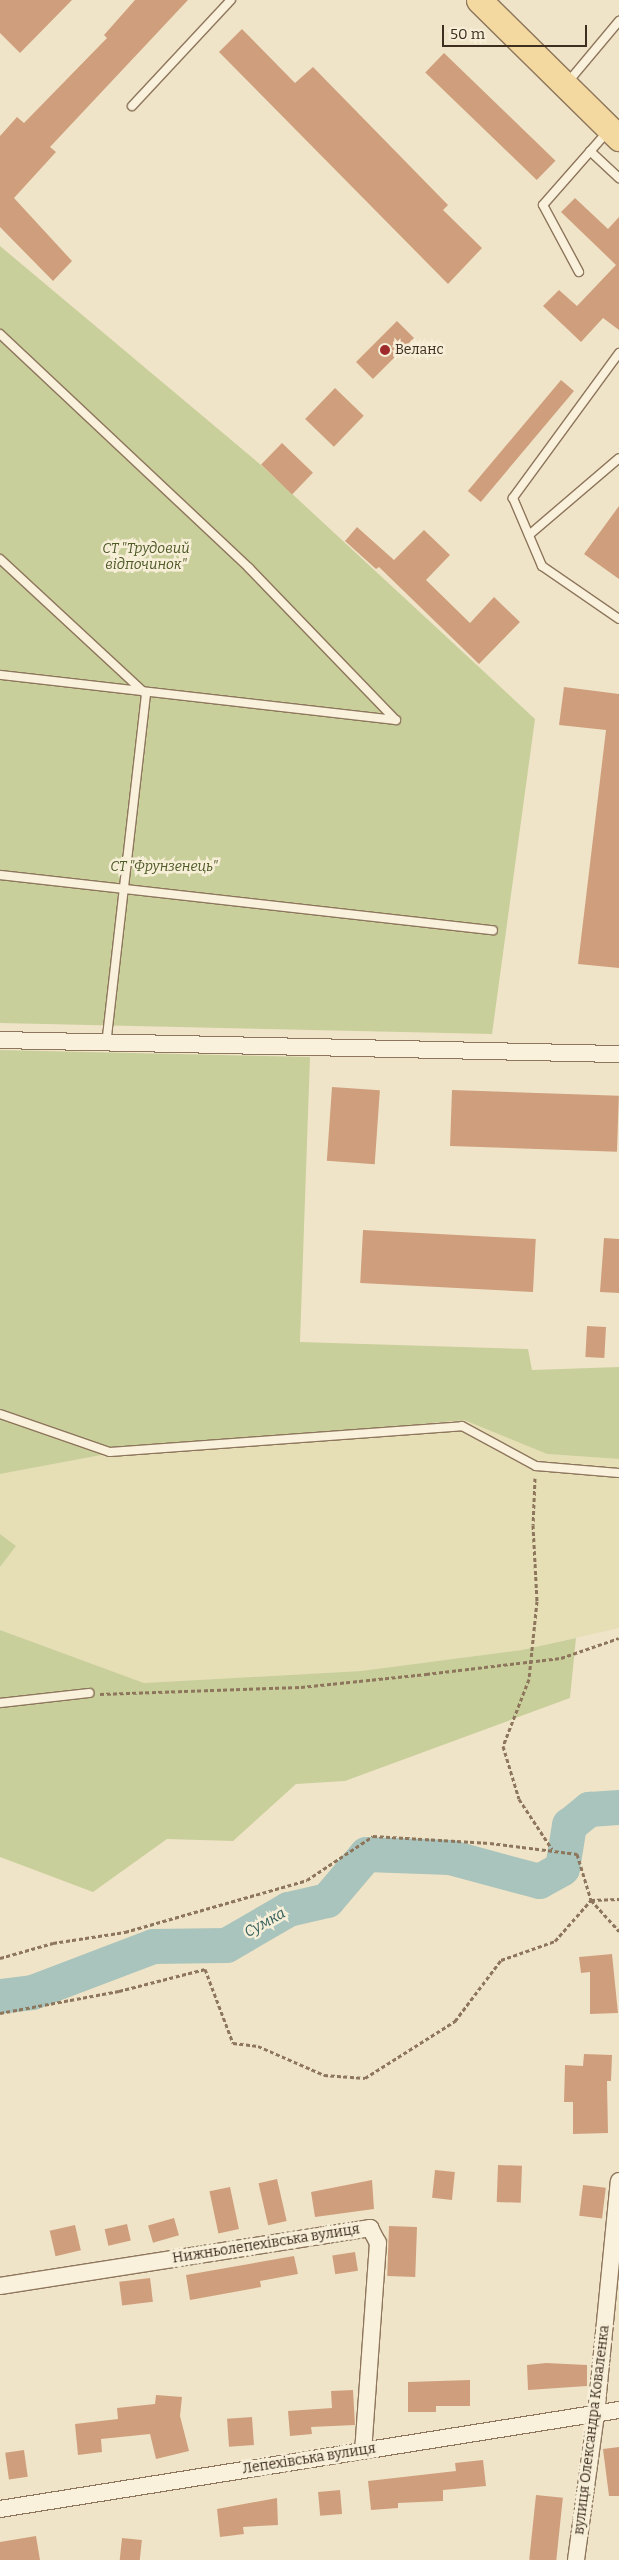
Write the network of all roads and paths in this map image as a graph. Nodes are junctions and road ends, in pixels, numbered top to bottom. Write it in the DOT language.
graph roads {
  1 [pos="231,0"];
  2 [pos="479,0"];
  3 [pos="619,21"];
  4 [pos="565,86"];
  5 [pos="132,106"];
  6 [pos="614,134"];
  7 [pos="590,151"];
  8 [pos="619,178"];
  9 [pos="579,272"];
  10 [pos="0,334"];
  11 [pos="619,353"];
  12 [pos="619,458"];
  13 [pos="529,535"];
  14 [pos="0,560"];
  15 [pos="619,619"];
  16 [pos="0,675"];
  17 [pos="146,694"];
  18 [pos="0,875"];
  19 [pos="124,888"];
  20 [pos="493,930"];
  21 [pos="0,1040"];
  22 [pos="106,1043"];
  23 [pos="619,1054"];
  24 [pos="0,1414"];
  25 [pos="536,1466"];
  26 [pos="619,1473"];
  27 [pos="619,1638"];
  28 [pos="89,1693"];
  29 [pos="0,1703"];
  30 [pos="552,1849"];
  31 [pos="619,1899"];
  32 [pos="591,1900"];
  33 [pos="619,1931"];
  34 [pos="0,1958"];
  35 [pos="0,2013"];
  36 [pos="619,2181"];
  37 [pos="0,2286"];
  38 [pos="619,2410"];
  39 [pos="596,2414"];
  40 [pos="363,2450"];
  41 [pos="0,2509"];
  42 [pos="576,2560"];
  1 -- 5 [label="lane"];
  2 -- 4 [label="main road"];
  3 -- 4 [label="lane"];
  4 -- 6 [label="main road"];
  6 -- 7 [label="lane"];
  7 -- 8 [label="lane"];
  7 -- 9 [label="lane"];
  10 -- 17 [label="lane"];
  11 -- 13 [label="lane"];
  12 -- 13 [label="lane"];
  13 -- 15 [label="lane"];
  14 -- 17 [label="lane"];
  16 -- 17 [label="lane"];
  17 -- 19 [label="lane"];
  18 -- 19 [label="lane"];
  19 -- 20 [label="lane"];
  19 -- 22 [label="lane"];
  21 -- 22 [label="street"];
  22 -- 23 [label="street"];
  24 -- 25 [label="lane"];
  25 -- 26 [label="lane"];
  25 -- 30 [label="path"];
  27 -- 28 [label="path"];
  28 -- 29 [label="lane"];
  30 -- 32 [label="path"];
  30 -- 34 [label="path"];
  31 -- 32 [label="path"];
  32 -- 33 [label="path"];
  32 -- 35 [label="path"];
  36 -- 39 [label="street, вулиця Олександра Коваленка"];
  37 -- 40 [label="street, Нижньолепехівська вулиця"];
  38 -- 39 [label="street, Лепехівська вулиця"];
  39 -- 40 [label="street, Лепехівська вулиця"];
  39 -- 42 [label="street, вулиця Олександра Коваленка"];
  40 -- 41 [label="street, Лепехівська вулиця"];
}
